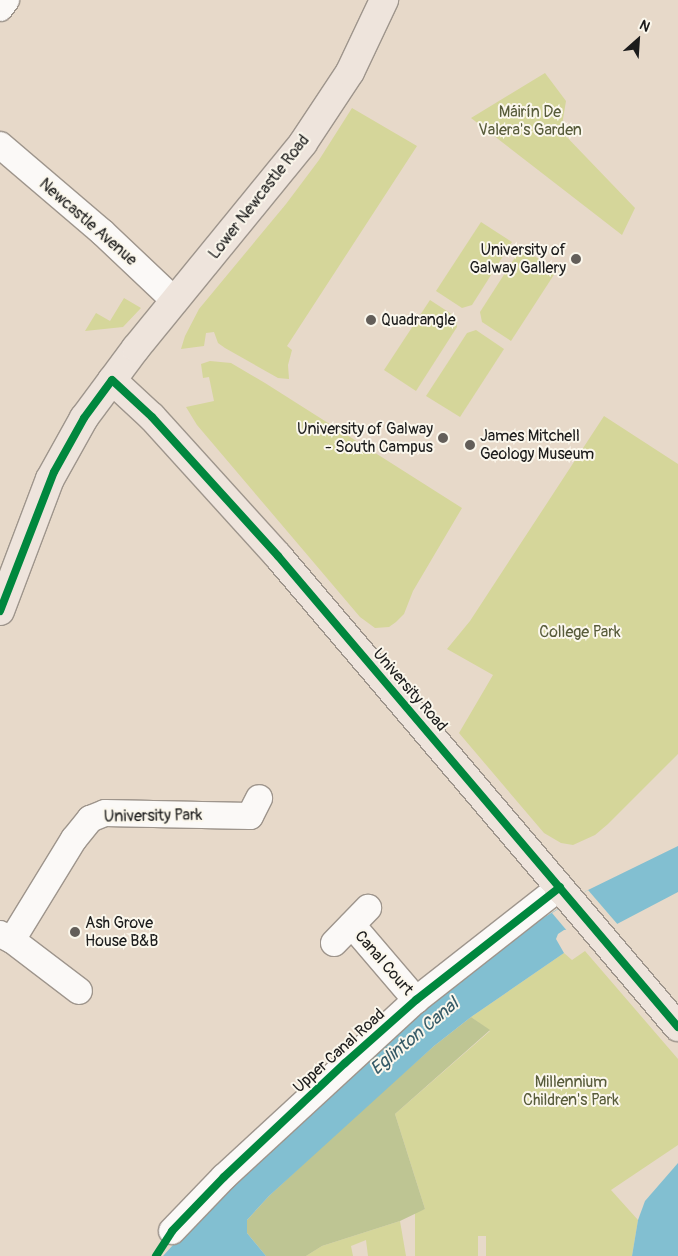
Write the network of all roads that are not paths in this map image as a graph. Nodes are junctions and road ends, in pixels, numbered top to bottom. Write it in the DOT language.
graph roads {
  1 [pos="6,0"];
  2 [pos="384,0"];
  3 [pos="0,8"];
  4 [pos="0,145"];
  5 [pos="175,301"];
  6 [pos="112,380"];
  7 [pos="0,611"];
  8 [pos="259,798"];
  9 [pos="565,894"];
  10 [pos="351,925"];
  11 [pos="6,937"];
  12 [pos="79,991"];
  13 [pos="416,1000"];
  14 [pos="678,1027"];
  15 [pos="172,1231"];
  1 -- 3 [label="street"];
  2 -- 5 [label="main road, Lower Newcastle Road"];
  4 -- 5 [label="street, Newcastle Avenue"];
  5 -- 6 [label="main road, Lower Newcastle Road"];
  6 -- 7 [label="main road, Lower Newcastle Road"];
  6 -- 9 [label="main road, University Road"];
  8 -- 11 [label="street, University Park"];
  9 -- 13 [label="street, Upper Canal Road"];
  9 -- 14 [label="main road, University Road"];
  10 -- 13 [label="street, Canal Court"];
  11 -- 12 [label="street"];
  13 -- 15 [label="street, Upper Canal Road"];
}
